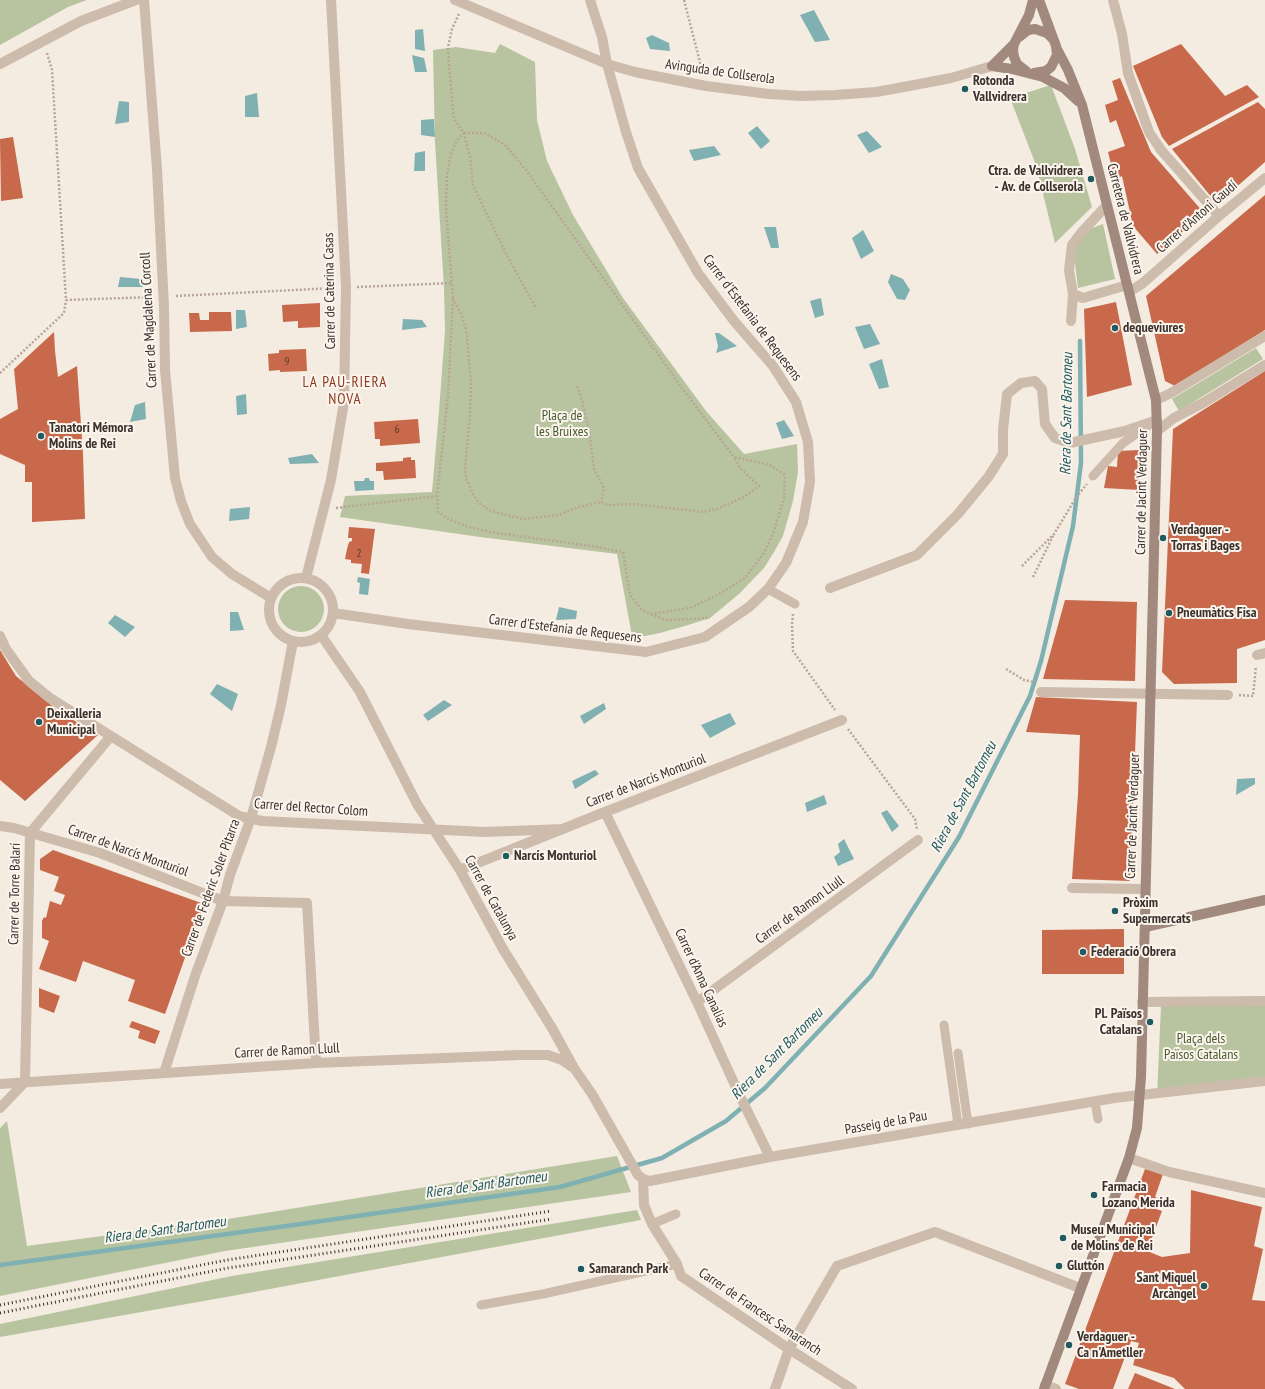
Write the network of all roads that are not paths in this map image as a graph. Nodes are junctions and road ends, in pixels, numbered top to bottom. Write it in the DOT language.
graph roads {
  1 [pos="136,0"];
  2 [pos="144,0"];
  3 [pos="331,0"];
  4 [pos="590,0"];
  5 [pos="1032,0"];
  6 [pos="1039,0"];
  7 [pos="1113,0"];
  8 [pos="460,2"];
  9 [pos="1016,41"];
  10 [pos="1056,46"];
  11 [pos="0,64"];
  12 [pos="607,64"];
  13 [pos="992,66"];
  14 [pos="1030,73"];
  15 [pos="1082,105"];
  16 [pos="1265,178"];
  17 [pos="1107,205"];
  18 [pos="1219,216"];
  19 [pos="1128,288"];
  20 [pos="1073,294"];
  21 [pos="1071,321"];
  22 [pos="1263,341"];
  23 [pos="1265,365"];
  24 [pos="1156,400"];
  25 [pos="1157,420"];
  26 [pos="1157,431"];
  27 [pos="1093,476"];
  28 [pos="306,578"];
  29 [pos="768,588"];
  30 [pos="830,588"];
  31 [pos="271,598"];
  32 [pos="795,604"];
  33 [pos="333,613"];
  34 [pos="321,635"];
  35 [pos="0,636"];
  36 [pos="293,641"];
  37 [pos="1041,692"];
  38 [pos="1151,694"];
  39 [pos="1228,695"];
  40 [pos="842,720"];
  41 [pos="111,736"];
  42 [pos="605,812"];
  43 [pos="251,818"];
  44 [pos="0,826"];
  45 [pos="563,828"];
  46 [pos="434,829"];
  47 [pos="30,833"];
  48 [pos="918,840"];
  49 [pos="460,870"];
  50 [pos="1072,888"];
  51 [pos="1145,889"];
  52 [pos="1265,900"];
  53 [pos="223,901"];
  54 [pos="1145,927"];
  55 [pos="1265,1001"];
  56 [pos="697,1002"];
  57 [pos="1142,1002"];
  58 [pos="944,1025"];
  59 [pos="958,1053"];
  60 [pos="316,1063"];
  61 [pos="574,1068"];
  62 [pos="164,1073"];
  63 [pos="1265,1081"];
  64 [pos="25,1082"];
  65 [pos="0,1084"];
  66 [pos="1140,1094"];
  67 [pos="1095,1102"];
  68 [pos="0,1108"];
  69 [pos="1098,1119"];
  70 [pos="963,1124"];
  71 [pos="770,1157"];
  72 [pos="1129,1158"];
  73 [pos="640,1177"];
  74 [pos="1265,1193"];
  75 [pos="676,1214"];
  76 [pos="652,1224"];
  77 [pos="677,1264"];
  78 [pos="1080,1288"];
  79 [pos="481,1305"];
  80 [pos="788,1349"];
  81 [pos="1045,1387"];
  82 [pos="775,1389"];
  83 [pos="852,1389"];
  84 [pos="1056,1389"];
  1 -- 11 [label="street"];
  2 -- 31 [label="street, Carrer de Magdalena Corcoll"];
  3 -- 28 [label="street, Carrer de Caterina Casas"];
  4 -- 12 [label="street, Carrer d'Estefania de Requesens"];
  5 -- 9 [label="main road"];
  6 -- 10 [label="main road, Carretera de Vallvidrera"];
  7 -- 18 [label="street"];
  8 -- 12 [label="street, Avinguda de Collserola"];
  9 -- 10 [label="main road"];
  9 -- 13 [label="main road"];
  9 -- 14 [label="main road"];
  10 -- 14 [label="main road"];
  10 -- 15 [label="main road, Carretera de Vallvidrera"];
  12 -- 13 [label="street, Avinguda de Collserola"];
  12 -- 29 [label="street, Carrer d'Estefania de Requesens"];
  13 -- 14 [label="main road"];
  14 -- 15 [label="main road"];
  15 -- 17 [label="main road, Carretera de Vallvidrera"];
  16 -- 18 [label="street, Carrer d'Antoni Gaudí"];
  17 -- 19 [label="main road, Carretera de Vallvidrera"];
  17 -- 20 [label="street"];
  18 -- 19 [label="street, Carrer d'Antoni Gaudí"];
  19 -- 20 [label="street, Carrer d'Antoni Gaudí"];
  19 -- 24 [label="main road, Carretera de Vallvidrera"];
  20 -- 21 [label="street"];
  22 -- 24 [label="street"];
  23 -- 26 [label="street"];
  24 -- 25 [label="main road, Carrer de Jacint Verdaguer"];
  25 -- 26 [label="main road, Carrer de Jacint Verdaguer"];
  25 -- 27 [label="lane"];
  25 -- 30 [label="street"];
  26 -- 38 [label="main road, Carrer de Jacint Verdaguer"];
  28 -- 31 [label="street"];
  28 -- 33 [label="street"];
  29 -- 32 [label="lane"];
  29 -- 33 [label="street, Carrer d'Estefania de Requesens"];
  31 -- 36 [label="street"];
  33 -- 34 [label="street"];
  34 -- 36 [label="street"];
  34 -- 46 [label="street, Carrer de Catalunya"];
  35 -- 41 [label="street, Carrer del Rector Colom"];
  36 -- 43 [label="street, Carrer de Federic Soler Pitarra"];
  37 -- 38 [label="street"];
  38 -- 39 [label="street"];
  38 -- 51 [label="main road, Carrer de Jacint Verdaguer"];
  40 -- 42 [label="street, Carrer de Narcís Monturiol"];
  41 -- 43 [label="street, Carrer del Rector Colom"];
  41 -- 47 [label="street, Carrer de Torre Balarí"];
  42 -- 45 [label="street, Carrer de Narcís Monturiol"];
  42 -- 56 [label="street, Carrer d'Anna Canalias"];
  43 -- 46 [label="street, Carrer del Rector Colom"];
  43 -- 53 [label="street, Carrer de Federic Soler Pitarra"];
  44 -- 47 [label="street, Carrer de Narcís Monturiol"];
  45 -- 46 [label="street, Carrer del Rector Colom"];
  45 -- 49 [label="street, Carrer de Narcís Monturiol"];
  46 -- 49 [label="street, Carrer de Catalunya"];
  47 -- 53 [label="street, Carrer de Narcís Monturiol"];
  47 -- 64 [label="street, Carrer de Torre Balarí"];
  48 -- 56 [label="street, Carrer de Ramon Llull"];
  49 -- 61 [label="street, Carrer de Catalunya"];
  50 -- 51 [label="street"];
  51 -- 54 [label="main road, Carrer de Jacint Verdaguer"];
  52 -- 54 [label="main road"];
  53 -- 60 [label="street"];
  53 -- 62 [label="street, Carrer de Federic Soler Pitarra"];
  54 -- 57 [label="main road, Carrer de Jacint Verdaguer"];
  55 -- 57 [label="street"];
  56 -- 71 [label="street, Carrer d'Anna Canalias"];
  57 -- 66 [label="main road, Carrer de Jacint Verdaguer"];
  58 -- 70 [label="lane"];
  59 -- 70 [label="lane"];
  60 -- 61 [label="street, Carrer de Ramon Llull"];
  60 -- 62 [label="street, Carrer de Ramon Llull"];
  61 -- 73 [label="street, Carrer de Catalunya"];
  62 -- 64 [label="street, Carrer de Ramon Llull"];
  63 -- 66 [label="street"];
  64 -- 65 [label="street, Carrer de Ramon Llull"];
  64 -- 68 [label="street"];
  66 -- 67 [label="street, Passeig de la Pau"];
  66 -- 72 [label="main road, Carrer de Jacint Verdaguer"];
  67 -- 69 [label="lane"];
  67 -- 70 [label="street, Passeig de la Pau"];
  70 -- 71 [label="street, Passeig de la Pau"];
  71 -- 73 [label="street, Passeig de la Pau"];
  72 -- 74 [label="street"];
  72 -- 78 [label="main road, Carrer de Jacint Verdaguer"];
  73 -- 76 [label="street, Carrer de Francesc Samaranch"];
  75 -- 76 [label="lane"];
  76 -- 77 [label="street, Carrer de Francesc Samaranch"];
  77 -- 79 [label="lane"];
  77 -- 80 [label="street, Carrer de Francesc Samaranch"];
  78 -- 80 [label="street"];
  78 -- 81 [label="main road, Carrer de Jacint Verdaguer"];
  80 -- 82 [label="street"];
  80 -- 83 [label="street, Carrer de Francesc Samaranch"];
  81 -- 84 [label="street, Carrer de Jacint Verdaguer"];
}
